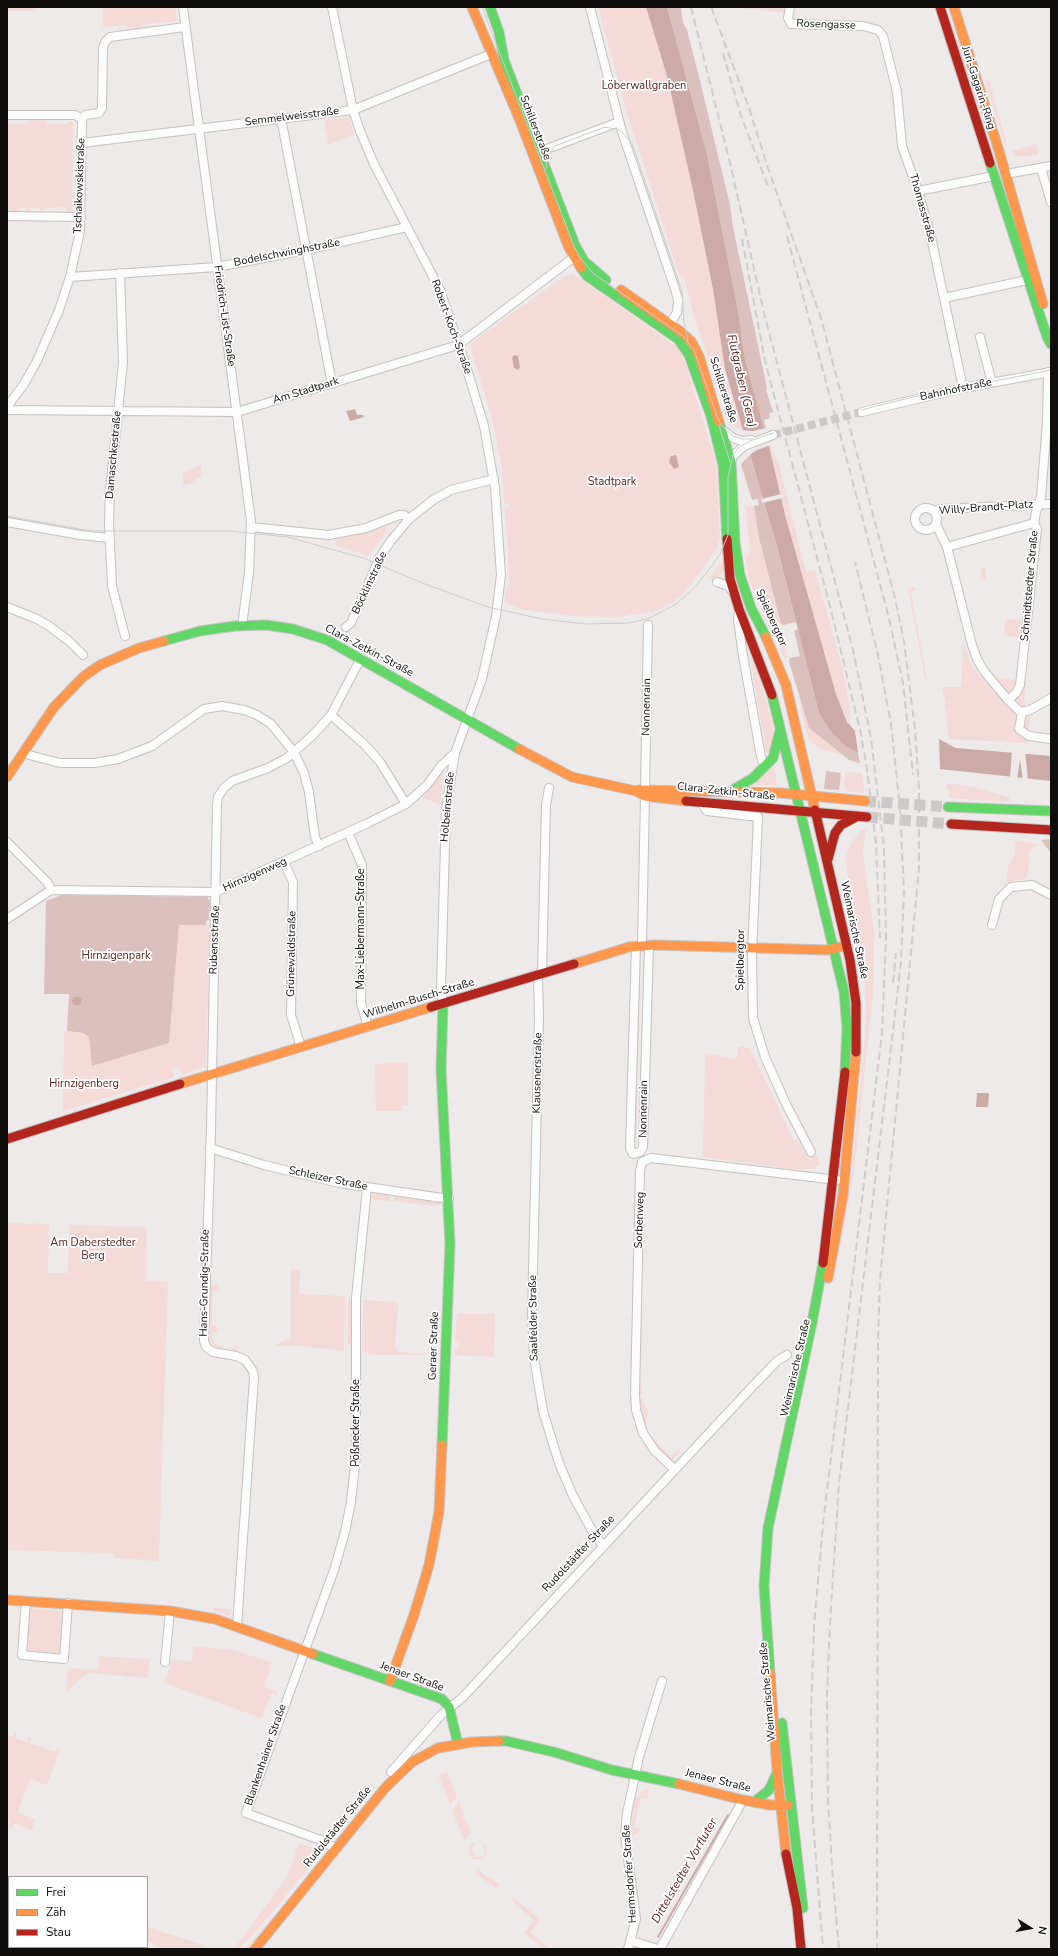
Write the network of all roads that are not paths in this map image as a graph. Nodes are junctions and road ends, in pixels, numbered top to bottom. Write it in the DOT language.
graph roads {
  1 [pos="183,7"];
  2 [pos="332,7"];
  3 [pos="472,7"];
  4 [pos="490,7"];
  5 [pos="590,7"];
  6 [pos="790,7"];
  7 [pos="940,7"];
  8 [pos="954,7"];
  9 [pos="185,27"];
  10 [pos="878,30"];
  11 [pos="964,39"];
  12 [pos="950,40"];
  13 [pos="491,54"];
  14 [pos="353,110"];
  15 [pos="7,114"];
  16 [pos="280,118"];
  17 [pos="82,119"];
  18 [pos="619,122"];
  19 [pos="198,128"];
  20 [pos="82,143"];
  21 [pos="536,153"];
  22 [pos="1051,166"];
  23 [pos="1041,168"];
  24 [pos="1006,174"];
  25 [pos="994,176"];
  26 [pos="918,191"];
  27 [pos="1051,202"];
  28 [pos="7,216"];
  29 [pos="81,217"];
  30 [pos="407,227"];
  31 [pos="306,250"];
  32 [pos="576,256"];
  33 [pos="217,267"];
  34 [pos="120,273"];
  35 [pos="70,277"];
  36 [pos="1027,280"];
  37 [pos="944,298"];
  38 [pos="670,324"];
  39 [pos="1051,327"];
  40 [pos="980,337"];
  41 [pos="1051,344"];
  42 [pos="458,345"];
  43 [pos="1050,372"];
  44 [pos="992,383"];
  45 [pos="332,384"];
  46 [pos="963,388"];
  47 [pos="7,408"];
  48 [pos="118,412"];
  49 [pos="237,412"];
  50 [pos="862,412"];
  51 [pos="711,416"];
  52 [pos="723,430"];
  53 [pos="773,435"];
  54 [pos="743,444"];
  55 [pos="724,448"];
  56 [pos="731,462"];
  57 [pos="494,479"];
  58 [pos="725,480"];
  59 [pos="1051,504"];
  60 [pos="1039,505"];
  61 [pos="934,512"];
  62 [pos="409,519"];
  63 [pos="7,522"];
  64 [pos="1034,523"];
  65 [pos="936,524"];
  66 [pos="251,527"];
  67 [pos="110,538"];
  68 [pos="947,547"];
  69 [pos="717,582"];
  70 [pos="735,595"];
  71 [pos="7,607"];
  72 [pos="739,609"];
  73 [pos="496,616"];
  74 [pos="648,625"];
  75 [pos="242,626"];
  76 [pos="346,627"];
  77 [pos="125,636"];
  78 [pos="83,655"];
  79 [pos="361,658"];
  80 [pos="1051,698"];
  81 [pos="1008,700"];
  82 [pos="1022,712"];
  83 [pos="331,715"];
  84 [pos="468,720"];
  85 [pos="781,727"];
  86 [pos="1051,739"];
  87 [pos="24,751"];
  88 [pos="294,752"];
  89 [pos="454,753"];
  90 [pos="765,767"];
  91 [pos="7,777"];
  92 [pos="550,788"];
  93 [pos="642,792"];
  94 [pos="730,792"];
  95 [pos="796,794"];
  96 [pos="811,796"];
  97 [pos="865,801"];
  98 [pos="701,803"];
  99 [pos="406,804"];
  100 [pos="948,807"];
  101 [pos="800,811"];
  102 [pos="1051,811"];
  103 [pos="815,812"];
  104 [pos="951,824"];
  105 [pos="1051,830"];
  106 [pos="348,832"];
  107 [pos="7,842"];
  108 [pos="319,846"];
  109 [pos="284,862"];
  110 [pos="827,863"];
  111 [pos="51,890"];
  112 [pos="216,892"];
  113 [pos="1051,895"];
  114 [pos="7,919"];
  115 [pos="992,925"];
  116 [pos="642,945"];
  117 [pos="847,946"];
  118 [pos="753,947"];
  119 [pos="834,949"];
  120 [pos="540,975"];
  121 [pos="443,1004"];
  122 [pos="368,1027"];
  123 [pos="301,1047"];
  124 [pos="211,1075"];
  125 [pos="7,1139"];
  126 [pos="210,1148"];
  127 [pos="811,1152"];
  128 [pos="535,1172"];
  129 [pos="833,1180"];
  130 [pos="844,1181"];
  131 [pos="367,1188"];
  132 [pos="449,1199"];
  133 [pos="787,1355"];
  134 [pos="674,1469"];
  135 [pos="603,1546"];
  136 [pos="7,1600"];
  137 [pos="26,1601"];
  138 [pos="68,1604"];
  139 [pos="170,1611"];
  140 [pos="237,1627"];
  141 [pos="304,1651"];
  142 [pos="165,1662"];
  143 [pos="390,1681"];
  144 [pos="662,1681"];
  145 [pos="449,1707"];
  146 [pos="458,1744"];
  147 [pos="777,1770"];
  148 [pos="391,1772"];
  149 [pos="634,1774"];
  150 [pos="743,1800"];
  151 [pos="754,1802"];
  152 [pos="786,1805"];
  153 [pos="335,1849"];
  154 [pos="630,1945"];
  155 [pos="255,1949"];
  156 [pos="659,1949"];
  157 [pos="801,1949"];
  158 [pos="808,1949"];
  1 -- 9 [label="street, Friedrich-List-Straße"];
  2 -- 14 [label="street, Robert-Koch-Straße"];
  3 -- 13 [label="main road, Schillerstraße"];
  4 -- 21 [label="main road, Schillerstraße"];
  5 -- 18 [label="street"];
  6 -- 10 [label="street, Rosengasse"];
  7 -- 12 [label="main road, Juri-Gagarin-Ring"];
  8 -- 11 [label="main road, Juri-Gagarin-Ring"];
  9 -- 17 [label="street"];
  9 -- 19 [label="street, Friedrich-List-Straße"];
  10 -- 26 [label="street, Thomasstraße"];
  11 -- 12 [label="main road"];
  11 -- 24 [label="main road, Juri-Gagarin-Ring"];
  12 -- 25 [label="main road, Juri-Gagarin-Ring"];
  13 -- 14 [label="street, Semmelweisstraße"];
  13 -- 21 [label="main road, Schillerstraße"];
  14 -- 16 [label="street, Semmelweisstraße"];
  14 -- 30 [label="street, Robert-Koch-Straße"];
  15 -- 17 [label="street"];
  16 -- 19 [label="street, Semmelweisstraße"];
  16 -- 31 [label="street"];
  17 -- 20 [label="street, Tschaikowskistraße"];
  18 -- 21 [label="street"];
  18 -- 38 [label="street"];
  19 -- 20 [label="street, Semmelweisstraße"];
  19 -- 33 [label="street, Friedrich-List-Straße"];
  20 -- 29 [label="street, Tschaikowskistraße"];
  21 -- 32 [label="main road, Schillerstraße"];
  22 -- 23 [label="street"];
  23 -- 24 [label="street"];
  23 -- 27 [label="street"];
  24 -- 25 [label="main road"];
  24 -- 39 [label="main road, Juri-Gagarin-Ring"];
  25 -- 26 [label="street"];
  25 -- 36 [label="main road, Juri-Gagarin-Ring"];
  26 -- 37 [label="street, Thomasstraße"];
  28 -- 29 [label="street"];
  29 -- 35 [label="street, Tschaikowskistraße"];
  30 -- 31 [label="street, Bodelschwinghstraße"];
  30 -- 42 [label="street, Robert-Koch-Straße"];
  31 -- 33 [label="street, Bodelschwinghstraße"];
  31 -- 45 [label="street"];
  32 -- 38 [label="main road, Schillerstraße"];
  32 -- 42 [label="street, Am Stadtpark"];
  32 -- 51 [label="main road, Schillerstraße"];
  33 -- 34 [label="street, Bodelschwinghstraße"];
  33 -- 49 [label="street, Friedrich-List-Straße"];
  34 -- 35 [label="street, Bodelschwinghstraße"];
  34 -- 48 [label="street, Damaschkestraße"];
  35 -- 47 [label="street, Tschaikowskistraße"];
  36 -- 37 [label="street"];
  36 -- 41 [label="main road, Juri-Gagarin-Ring"];
  37 -- 46 [label="street, Thomasstraße"];
  38 -- 52 [label="main road, Schillerstraße"];
  40 -- 44 [label="street"];
  42 -- 45 [label="street, Am Stadtpark"];
  42 -- 57 [label="street, Robert-Koch-Straße"];
  43 -- 44 [label="street, Bahnhofstraße"];
  43 -- 60 [label="street, Schmidtstedter Straße"];
  44 -- 46 [label="street, Bahnhofstraße"];
  45 -- 49 [label="street, Am Stadtpark"];
  46 -- 50 [label="street, Bahnhofstraße"];
  47 -- 48 [label="street, Am Stadtpark"];
  48 -- 49 [label="street, Am Stadtpark"];
  48 -- 67 [label="street, Damaschkestraße"];
  49 -- 66 [label="street, Friedrich-List-Straße"];
  51 -- 52 [label="main road"];
  51 -- 55 [label="main road, Schillerstraße"];
  52 -- 54 [label="street"];
  52 -- 55 [label="main road, Schillerstraße"];
  53 -- 54 [label="street"];
  54 -- 56 [label="street"];
  55 -- 56 [label="main road, Spielbergtor"];
  55 -- 58 [label="main road"];
  56 -- 58 [label="main road"];
  56 -- 96 [label="main road, Spielbergtor"];
  57 -- 62 [label="street, Böcklinstraße"];
  57 -- 73 [label="street, Robert-Koch-Straße"];
  58 -- 70 [label="main road"];
  59 -- 60 [label="street, Willy-Brandt-Platz"];
  60 -- 61 [label="street, Willy-Brandt-Platz"];
  60 -- 64 [label="street, Schmidtstedter Straße"];
  61 -- 65 [label="street"];
  61 -- 65 [label="street"];
  62 -- 66 [label="street"];
  62 -- 76 [label="street, Böcklinstraße"];
  63 -- 67 [label="street"];
  64 -- 68 [label="street, Willy-Brandt-Platz"];
  64 -- 81 [label="street, Schmidtstedter Straße"];
  65 -- 68 [label="street, Willy-Brandt-Platz"];
  66 -- 75 [label="street, Friedrich-List-Straße"];
  67 -- 77 [label="street, Damaschkestraße"];
  68 -- 81 [label="street"];
  69 -- 70 [label="street"];
  70 -- 72 [label="main road"];
  71 -- 78 [label="street"];
  72 -- 85 [label="main road"];
  72 -- 90 [label="street"];
  73 -- 84 [label="street, Holbeinstraße"];
  74 -- 93 [label="street, Nonnenrain"];
  75 -- 79 [label="main road, Clara-Zetkin-Straße"];
  75 -- 87 [label="main road, Clara-Zetkin-Straße"];
  79 -- 83 [label="street, Rubensstraße"];
  79 -- 84 [label="main road, Clara-Zetkin-Straße"];
  80 -- 82 [label="street"];
  81 -- 82 [label="street"];
  82 -- 86 [label="street"];
  83 -- 88 [label="street, Rubensstraße"];
  83 -- 99 [label="street"];
  84 -- 89 [label="street, Holbeinstraße"];
  84 -- 93 [label="main road, Clara-Zetkin-Straße"];
  85 -- 90 [label="main road"];
  85 -- 95 [label="main road"];
  87 -- 88 [label="street"];
  87 -- 91 [label="main road, Clara-Zetkin-Straße"];
  88 -- 108 [label="street"];
  88 -- 112 [label="street, Rubensstraße"];
  89 -- 99 [label="street, Hirnzigenweg"];
  89 -- 121 [label="street, Holbeinstraße"];
  90 -- 94 [label="main road"];
  92 -- 120 [label="street, Klausenerstraße"];
  93 -- 94 [label="main road, Clara-Zetkin-Straße"];
  93 -- 98 [label="main road, Clara-Zetkin-Straße"];
  93 -- 116 [label="street, Nonnenrain"];
  94 -- 95 [label="main road, Clara-Zetkin-Straße"];
  95 -- 96 [label="main road, Clara-Zetkin-Straße"];
  95 -- 101 [label="main road"];
  96 -- 97 [label="main road, Clara-Zetkin-Straße"];
  96 -- 103 [label="main road, Weimarische Straße"];
  98 -- 101 [label="main road, Clara-Zetkin-Straße"];
  98 -- 118 [label="street, Spielbergtor"];
  99 -- 106 [label="street, Hirnzigenweg"];
  100 -- 102 [label="main road"];
  101 -- 103 [label="main road, Clara-Zetkin-Straße"];
  101 -- 119 [label="main road, Weimarische Straße"];
  103 -- 110 [label="main road, Weimarische Straße"];
  103 -- 110 [label="main road, Clara-Zetkin-Straße"];
  104 -- 105 [label="main road"];
  106 -- 108 [label="street, Hirnzigenweg"];
  106 -- 122 [label="street, Max-Liebermann-Straße"];
  107 -- 111 [label="street"];
  108 -- 109 [label="street, Hirnzigenweg"];
  109 -- 112 [label="street, Hirnzigenweg"];
  109 -- 123 [label="street, Grünewaldstraße"];
  110 -- 117 [label="main road, Weimarische Straße"];
  111 -- 112 [label="street, Hirnzigenweg"];
  111 -- 114 [label="street"];
  112 -- 124 [label="street, Rubensstraße"];
  113 -- 115 [label="street"];
  116 -- 116 [label="street, Nonnenrain"];
  116 -- 118 [label="main road, Wilhelm-Busch-Straße"];
  116 -- 120 [label="main road, Wilhelm-Busch-Straße"];
  117 -- 119 [label="main road, Wilhelm-Busch-Straße"];
  117 -- 130 [label="main road, Weimarische Straße"];
  118 -- 119 [label="main road, Wilhelm-Busch-Straße"];
  118 -- 127 [label="street, Spielbergtor"];
  119 -- 129 [label="main road, Weimarische Straße"];
  120 -- 121 [label="main road, Wilhelm-Busch-Straße"];
  120 -- 128 [label="street, Klausenerstraße"];
  121 -- 122 [label="main road, Wilhelm-Busch-Straße"];
  121 -- 132 [label="main road, Geraer Straße"];
  122 -- 123 [label="main road, Wilhelm-Busch-Straße"];
  123 -- 124 [label="main road, Wilhelm-Busch-Straße"];
  124 -- 125 [label="main road, Wilhelm-Busch-Straße"];
  124 -- 126 [label="street, Hans-Grundig-Straße"];
  126 -- 131 [label="street, Schleizer Straße"];
  126 -- 140 [label="street, Hans-Grundig-Straße"];
  128 -- 135 [label="street, Saalfelder Straße"];
  129 -- 130 [label="street, Sorbenweg"];
  129 -- 134 [label="street, Sorbenweg"];
  129 -- 147 [label="main road, Weimarische Straße"];
  130 -- 152 [label="main road, Weimarische Straße"];
  131 -- 132 [label="street, Schleizer Straße"];
  131 -- 141 [label="street, Pößnecker Straße"];
  132 -- 143 [label="main road, Geraer Straße"];
  133 -- 134 [label="street, Rudolstädter Straße"];
  134 -- 135 [label="street, Rudolstädter Straße"];
  135 -- 145 [label="street, Rudolstädter Straße"];
  136 -- 137 [label="main road, Jenaer Straße"];
  137 -- 138 [label="main road, Jenaer Straße"];
  137 -- 138 [label="street"];
  138 -- 139 [label="main road, Jenaer Straße"];
  139 -- 140 [label="main road, Jenaer Straße"];
  139 -- 142 [label="street"];
  140 -- 141 [label="main road, Jenaer Straße"];
  141 -- 143 [label="main road, Jenaer Straße"];
  141 -- 153 [label="street, Blankenhainer Straße"];
  143 -- 145 [label="main road, Jenaer Straße"];
  144 -- 149 [label="street, Hermsdorfer Straße"];
  145 -- 146 [label="main road, Jenaer Straße"];
  145 -- 148 [label="street, Rudolstädter Straße"];
  146 -- 149 [label="main road, Jenaer Straße"];
  146 -- 153 [label="main road, Rudolstädter Straße"];
  147 -- 151 [label="main road"];
  147 -- 152 [label="main road, Weimarische Straße"];
  149 -- 150 [label="main road, Jenaer Straße"];
  149 -- 154 [label="street, Hermsdorfer Straße"];
  150 -- 151 [label="main road, Jenaer Straße"];
  150 -- 156 [label="street"];
  151 -- 152 [label="main road, Jenaer Straße"];
  152 -- 157 [label="main road, Weimarische Straße"];
  152 -- 158 [label="main road, Weimarische Straße"];
  153 -- 155 [label="main road, Rudolstädter Straße"];
  154 -- 156 [label="street"];
}
